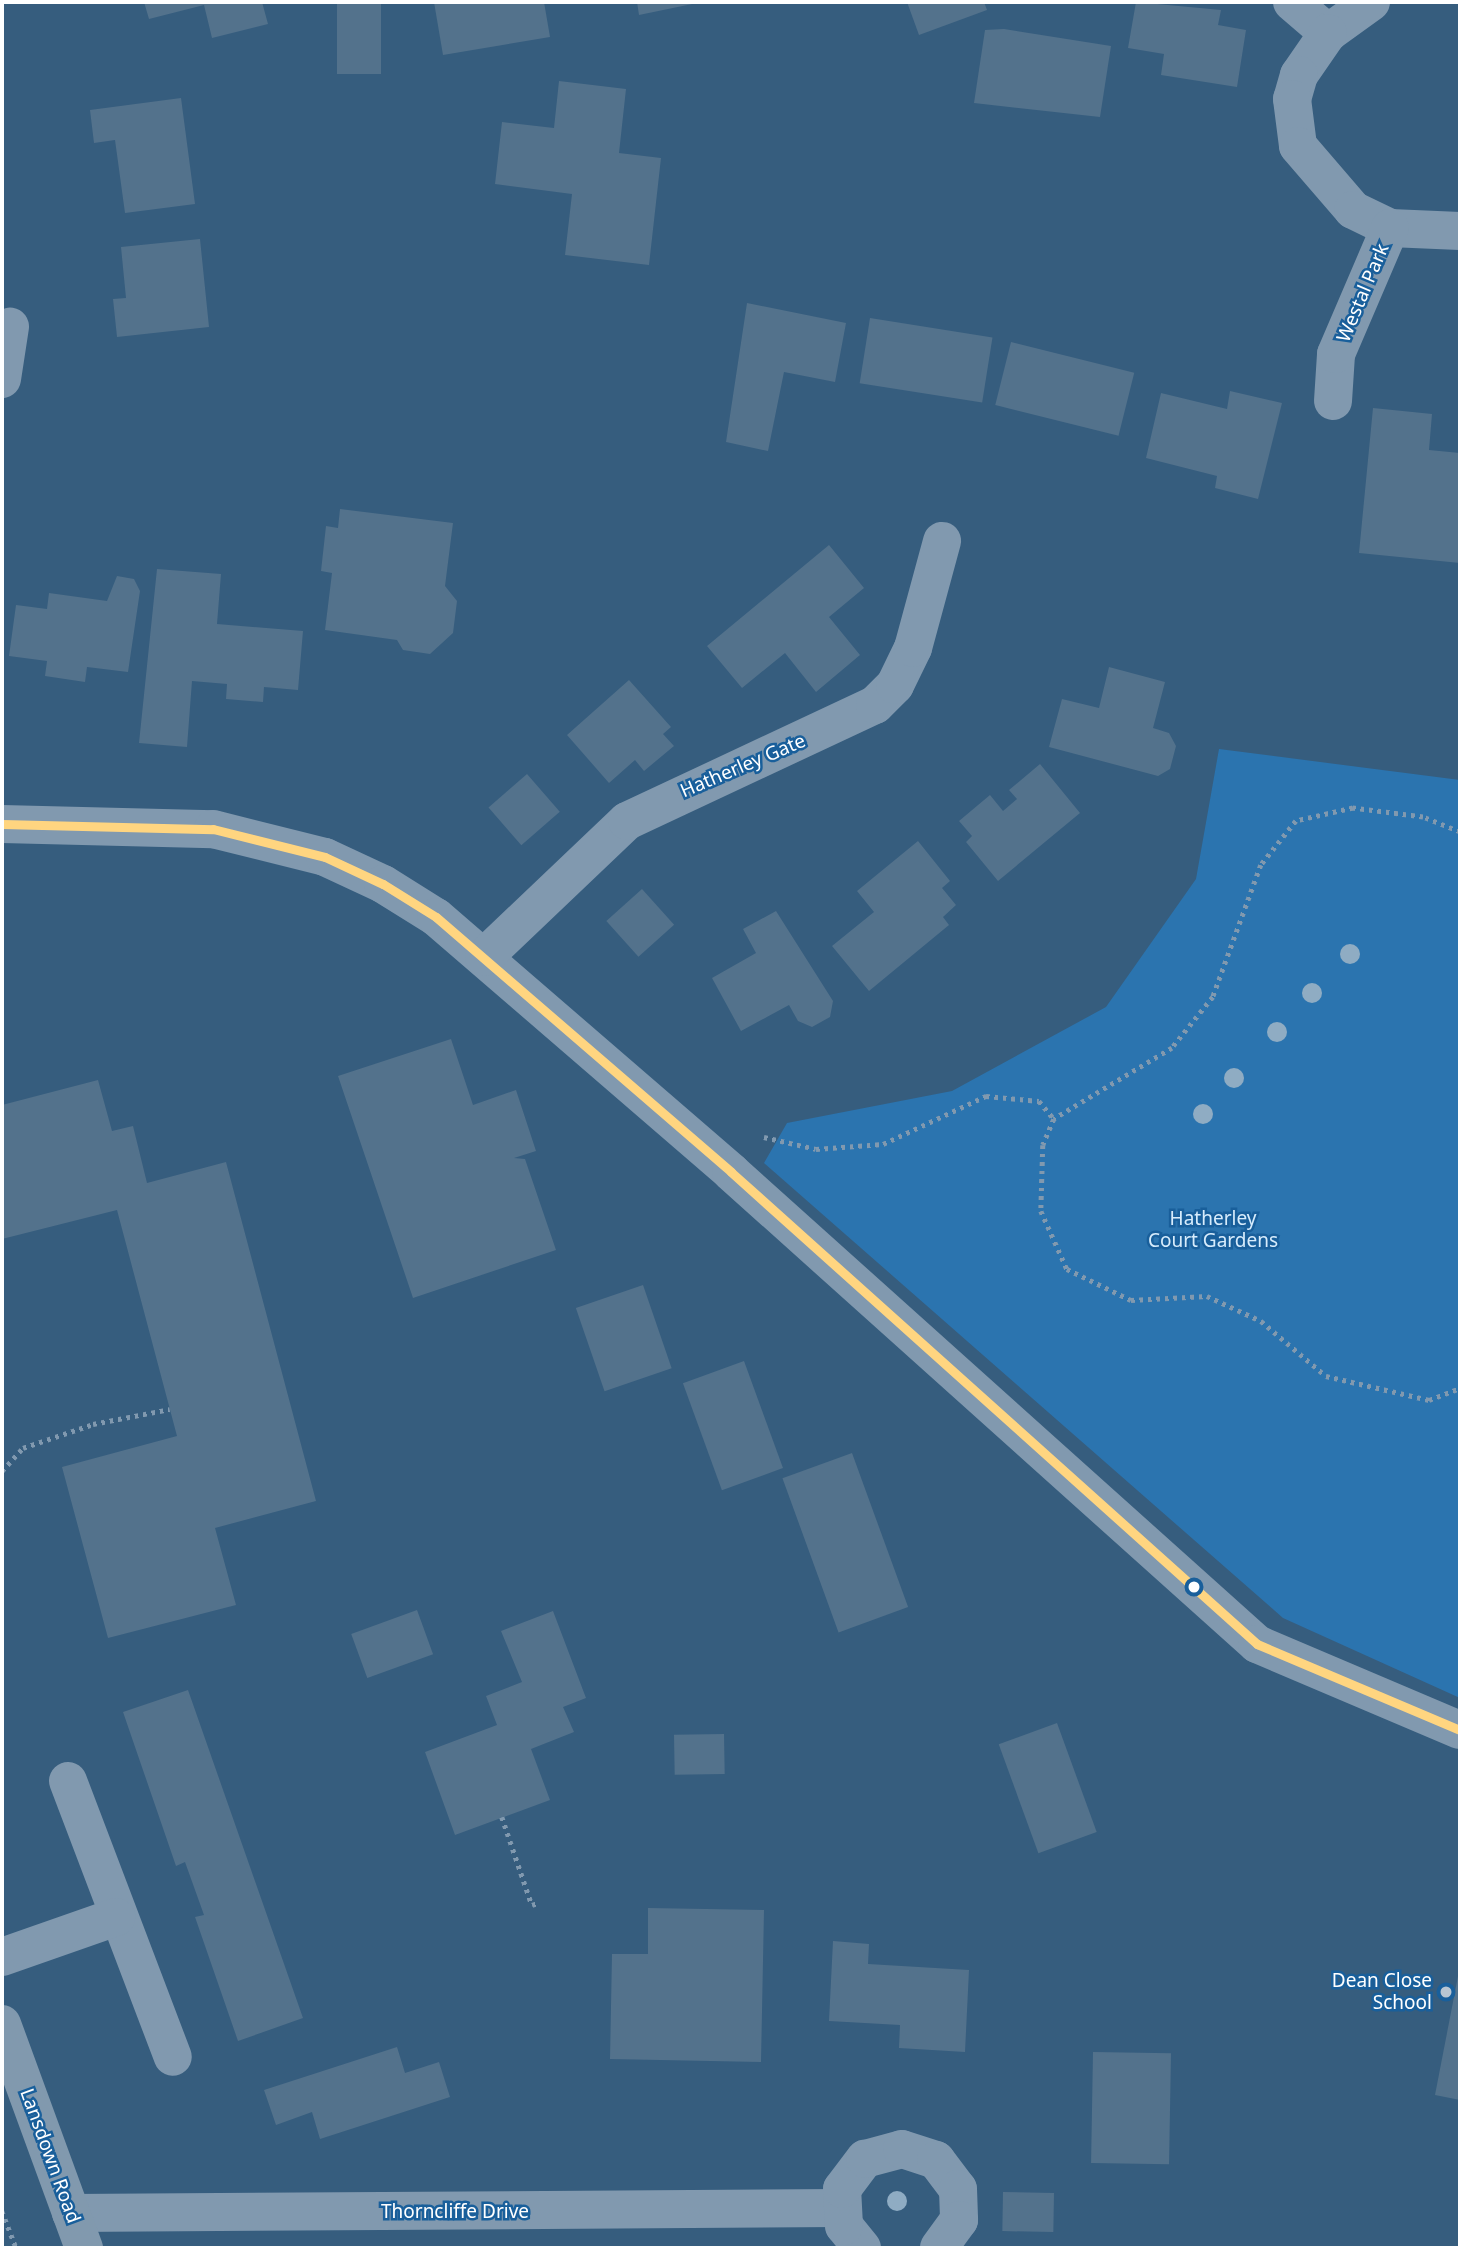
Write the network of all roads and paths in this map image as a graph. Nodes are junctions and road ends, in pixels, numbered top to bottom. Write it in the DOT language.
graph roads {
  1 [pos="1292,2"];
  2 [pos="1371,2"];
  3 [pos="1328,33"];
  4 [pos="1391,228"];
  5 [pos="1460,231"];
  6 [pos="10,327"];
  7 [pos="2,379"];
  8 [pos="1333,401"];
  9 [pos="942,541"];
  10 [pos="2,824"];
  11 [pos="1460,832"];
  12 [pos="484,957"];
  13 [pos="1054,1119"];
  14 [pos="731,1172"];
  15 [pos="1460,1388"];
  16 [pos="170,1409"];
  17 [pos="2,1471"];
  18 [pos="1460,1730"];
  19 [pos="68,1780"];
  20 [pos="502,1818"];
  21 [pos="538,1903"];
  22 [pos="116,1917"];
  23 [pos="2,1957"];
  24 [pos="2,2024"];
  25 [pos="173,2057"];
  26 [pos="839,2208"];
  27 [pos="2,2211"];
  28 [pos="71,2213"];
  29 [pos="16,2248"];
  30 [pos="84,2248"];
  31 [pos="862,2248"];
  32 [pos="939,2248"];
  1 -- 3 [label="street"];
  2 -- 3 [label="street, Westal Park"];
  3 -- 4 [label="street, Westal Park"];
  4 -- 5 [label="street, Westal Park"];
  4 -- 8 [label="street, Westal Park"];
  6 -- 7 [label="street"];
  9 -- 12 [label="street, Hatherley Gate"];
  10 -- 12 [label="street"];
  11 -- 13 [label="path"];
  12 -- 14 [label="street"];
  13 -- 14 [label="path"];
  13 -- 15 [label="path"];
  14 -- 18 [label="street"];
  16 -- 17 [label="path"];
  19 -- 22 [label="street"];
  20 -- 21 [label="path"];
  22 -- 23 [label="street"];
  22 -- 25 [label="street"];
  24 -- 28 [label="highway, Lansdown Road"];
  26 -- 28 [label="street, Thorncliffe Drive"];
  26 -- 31 [label="street"];
  26 -- 32 [label="street"];
  27 -- 29 [label="path"];
  28 -- 30 [label="highway, Lansdown Road"];
}
